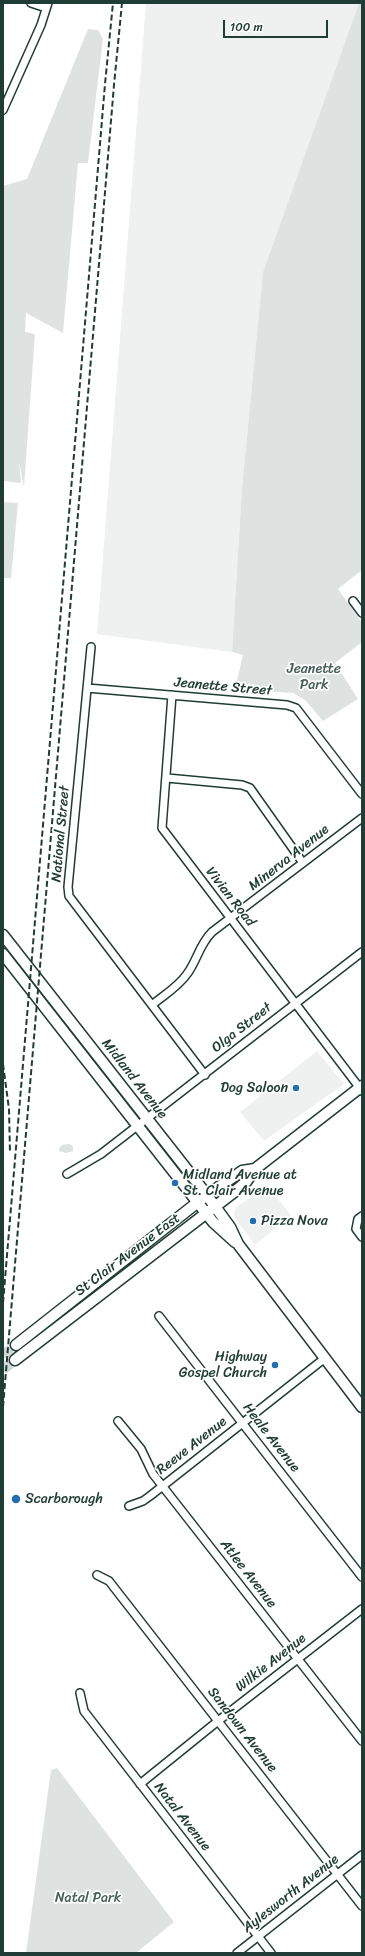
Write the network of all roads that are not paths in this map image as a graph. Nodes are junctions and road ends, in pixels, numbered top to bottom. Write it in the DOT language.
graph roads {
  1 [pos="31,3"];
  2 [pos="47,5"];
  3 [pos="3,110"];
  4 [pos="353,601"];
  5 [pos="362,613"];
  6 [pos="91,647"];
  7 [pos="87,688"];
  8 [pos="172,695"];
  9 [pos="167,778"];
  10 [pos="362,794"];
  11 [pos="362,818"];
  12 [pos="303,863"];
  13 [pos="230,919"];
  14 [pos="3,934"];
  15 [pos="362,952"];
  16 [pos="3,954"];
  17 [pos="296,1004"];
  18 [pos="152,1005"];
  19 [pos="205,1074"];
  20 [pos="361,1089"];
  21 [pos="148,1118"];
  22 [pos="139,1125"];
  23 [pos="254,1169"];
  24 [pos="67,1174"];
  25 [pos="207,1195"];
  26 [pos="198,1201"];
  27 [pos="215,1206"];
  28 [pos="207,1213"];
  29 [pos="362,1216"];
  30 [pos="362,1237"];
  31 [pos="238,1244"];
  32 [pos="159,1316"];
  33 [pos="16,1345"];
  34 [pos="325,1358"];
  35 [pos="15,1360"];
  36 [pos="362,1407"];
  37 [pos="118,1421"];
  38 [pos="243,1423"];
  39 [pos="163,1486"];
  40 [pos="129,1506"];
  41 [pos="97,1574"];
  42 [pos="362,1577"];
  43 [pos="362,1609"];
  44 [pos="298,1658"];
  45 [pos="80,1693"];
  46 [pos="218,1721"];
  47 [pos="362,1741"];
  48 [pos="140,1784"];
  49 [pos="362,1855"];
  50 [pos="337,1874"];
  51 [pos="362,1906"];
  52 [pos="258,1936"];
  53 [pos="237,1953"];
  54 [pos="271,1953"];
  1 -- 2 [label="street"];
  2 -- 3 [label="street"];
  4 -- 5 [label="street"];
  6 -- 7 [label="street, National Street"];
  7 -- 8 [label="street, Jeanette Street"];
  7 -- 18 [label="street, National Street"];
  8 -- 9 [label="street, Vivian Road"];
  8 -- 10 [label="street, Jeanette Street"];
  9 -- 12 [label="street"];
  9 -- 13 [label="street, Vivian Road"];
  11 -- 12 [label="street, Minerva Avenue"];
  12 -- 13 [label="street, Minerva Avenue"];
  13 -- 17 [label="street, Vivian Road"];
  13 -- 18 [label="street, Minerva Avenue"];
  14 -- 21 [label="main road, Midland Avenue"];
  15 -- 17 [label="street, Olga Street"];
  16 -- 22 [label="main road, Midland Avenue"];
  17 -- 19 [label="street, Olga Street"];
  17 -- 20 [label="street, Vivian Road"];
  18 -- 19 [label="street, National Street"];
  19 -- 21 [label="street, Olga Street"];
  20 -- 23 [label="main road, St Clair Avenue East"];
  21 -- 22 [label="street, Olga Street"];
  21 -- 25 [label="main road, Midland Avenue"];
  22 -- 24 [label="street, Olga Street"];
  22 -- 26 [label="main road, Midland Avenue"];
  23 -- 25 [label="main road, St Clair Avenue East"];
  23 -- 27 [label="main road, St Clair Avenue East"];
  25 -- 26 [label="main road, St Clair Avenue East"];
  25 -- 27 [label="main road, Midland Avenue"];
  26 -- 28 [label="main road, Midland Avenue"];
  26 -- 33 [label="main road, St Clair Avenue East"];
  27 -- 28 [label="main road, St Clair Avenue East"];
  27 -- 31 [label="main road, Midland Avenue"];
  28 -- 31 [label="main road, Midland Avenue"];
  28 -- 35 [label="main road, St Clair Avenue East"];
  29 -- 30 [label="street"];
  31 -- 34 [label="main road, Midland Avenue"];
  32 -- 38 [label="street, Heale Avenue"];
  34 -- 36 [label="main road, Midland Avenue"];
  34 -- 38 [label="street, Reeve Avenue"];
  37 -- 39 [label="street, Atlee Avenue"];
  38 -- 39 [label="street, Reeve Avenue"];
  38 -- 42 [label="street, Heale Avenue"];
  39 -- 40 [label="street, Reeve Avenue"];
  39 -- 44 [label="street, Atlee Avenue"];
  41 -- 46 [label="street, Sandown Avenue"];
  43 -- 44 [label="street, Wilkie Avenue"];
  44 -- 46 [label="street, Wilkie Avenue"];
  44 -- 47 [label="street, Atlee Avenue"];
  45 -- 48 [label="street, Natal Avenue"];
  46 -- 48 [label="street, Wilkie Avenue"];
  46 -- 50 [label="street, Sandown Avenue"];
  48 -- 52 [label="street, Natal Avenue"];
  49 -- 50 [label="street, Aylesworth Avenue"];
  50 -- 51 [label="street, Sandown Avenue"];
  50 -- 52 [label="street, Aylesworth Avenue"];
  52 -- 53 [label="street, Aylesworth Avenue"];
  52 -- 54 [label="street, Natal Avenue"];
}
